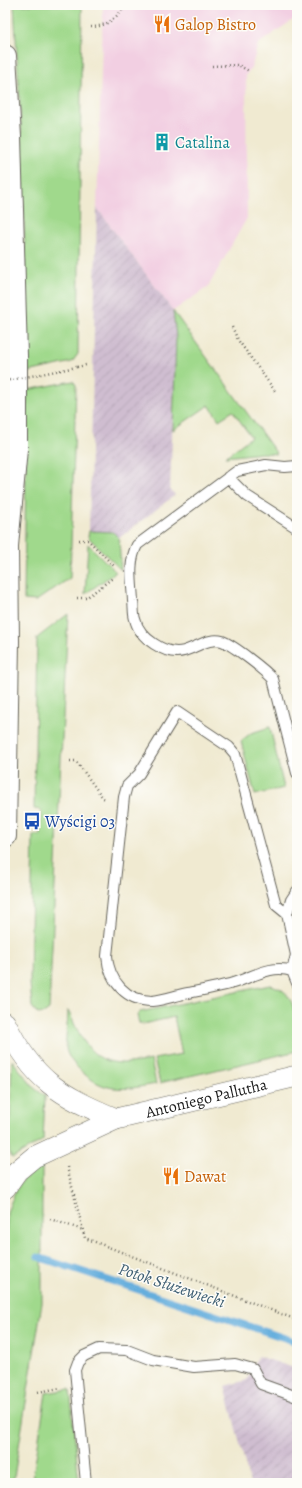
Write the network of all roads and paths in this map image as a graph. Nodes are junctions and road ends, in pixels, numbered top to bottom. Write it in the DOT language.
graph roads {
  1 [pos="126,5"];
  2 [pos="91,27"];
  3 [pos="5,56"];
  4 [pos="212,66"];
  5 [pos="248,71"];
  6 [pos="232,327"];
  7 [pos="86,365"];
  8 [pos="5,381"];
  9 [pos="275,391"];
  10 [pos="297,466"];
  11 [pos="228,477"];
  12 [pos="297,528"];
  13 [pos="6,539"];
  14 [pos="80,540"];
  15 [pos="77,598"];
  16 [pos="70,761"];
  17 [pos="297,773"];
  18 [pos="123,801"];
  19 [pos="5,836"];
  20 [pos="297,890"];
  21 [pos="287,914"];
  22 [pos="292,971"];
  23 [pos="297,983"];
  24 [pos="5,1023"];
  25 [pos="297,1076"];
  26 [pos="116,1119"];
  27 [pos="66,1163"];
  28 [pos="5,1188"];
  29 [pos="50,1219"];
  30 [pos="83,1230"];
  31 [pos="297,1320"];
  32 [pos="66,1387"];
  33 [pos="38,1392"];
  34 [pos="297,1397"];
  35 [pos="22,1477"];
  36 [pos="20,1483"];
  37 [pos="86,1483"];
  1 -- 2 [label="path"];
  3 -- 13 [label="main road"];
  4 -- 5 [label="path"];
  6 -- 9 [label="path"];
  7 -- 8 [label="path, bridge"];
  10 -- 11 [label="lane"];
  11 -- 12 [label="lane"];
  11 -- 17 [label="lane"];
  13 -- 19 [label="main road"];
  14 -- 15 [label="path"];
  16 -- 18 [label="path"];
  18 -- 21 [label="lane"];
  18 -- 22 [label="lane"];
  20 -- 21 [label="lane"];
  21 -- 22 [label="lane"];
  22 -- 23 [label="lane"];
  24 -- 26 [label="street"];
  25 -- 26 [label="street, Antoniego Pallutha"];
  26 -- 28 [label="street, Antoniego Pallutha"];
  27 -- 30 [label="path"];
  29 -- 30 [label="path"];
  30 -- 31 [label="path"];
  32 -- 33 [label="path"];
  34 -- 37 [label="lane"];
  35 -- 36 [label="path"];
}
